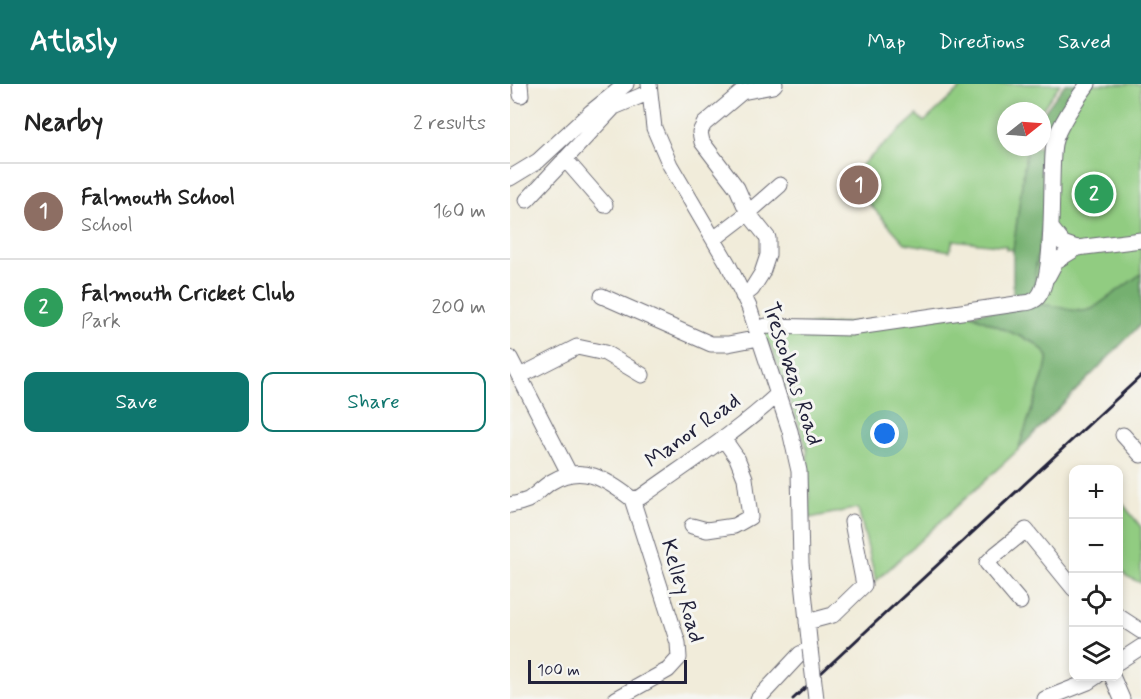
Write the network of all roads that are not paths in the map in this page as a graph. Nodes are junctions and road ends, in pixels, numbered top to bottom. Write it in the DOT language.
graph roads {
  1 [pos="626,84"];
  2 [pos="775,84"];
  3 [pos="1089,84"];
  4 [pos="650,88"];
  5 [pos="565,159"];
  6 [pos="510,178"];
  7 [pos="780,185"];
  8 [pos="527,200"];
  9 [pos="605,205"];
  10 [pos="748,213"];
  11 [pos="1052,230"];
  12 [pos="714,239"];
  13 [pos="1141,240"];
  14 [pos="1077,248"];
  15 [pos="1045,280"];
  16 [pos="602,296"];
  17 [pos="743,296"];
  18 [pos="758,334"];
  19 [pos="510,358"];
  20 [pos="642,375"];
  21 [pos="520,376"];
  22 [pos="778,394"];
  23 [pos="1123,435"];
  24 [pos="723,438"];
  25 [pos="1141,455"];
  26 [pos="570,473"];
  27 [pos="632,499"];
  28 [pos="510,505"];
  29 [pos="852,522"];
  30 [pos="692,526"];
  31 [pos="1069,583"];
  32 [pos="1020,602"];
  33 [pos="1123,619"];
  34 [pos="807,622"];
  35 [pos="1141,631"];
  36 [pos="1141,646"];
  37 [pos="810,649"];
  38 [pos="1123,659"];
  39 [pos="1090,681"];
  40 [pos="1114,681"];
  41 [pos="616,699"];
  42 [pos="758,699"];
  43 [pos="816,699"];
  44 [pos="1045,699"];
  45 [pos="1122,699"];
  1 -- 6 [label="street"];
  2 -- 10 [label="street"];
  3 -- 11 [label="street"];
  4 -- 5 [label="street"];
  4 -- 12 [label="street, Trescobeas Road"];
  5 -- 8 [label="street"];
  5 -- 9 [label="street"];
  7 -- 10 [label="street"];
  10 -- 12 [label="street"];
  10 -- 17 [label="street"];
  11 -- 14 [label="street"];
  11 -- 15 [label="street"];
  12 -- 17 [label="street, Trescobeas Road"];
  13 -- 14 [label="street"];
  14 -- 15 [label="street"];
  15 -- 18 [label="street"];
  16 -- 18 [label="street"];
  17 -- 18 [label="street, Trescobeas Road"];
  18 -- 22 [label="street, Trescobeas Road"];
  19 -- 21 [label="street"];
  20 -- 21 [label="street"];
  21 -- 26 [label="street"];
  22 -- 24 [label="street, Manor Road"];
  22 -- 34 [label="street, Trescobeas Road"];
  23 -- 25 [label="street"];
  24 -- 27 [label="street, Manor Road"];
  24 -- 30 [label="street"];
  26 -- 27 [label="street"];
  26 -- 28 [label="street"];
  27 -- 41 [label="street, Kelley Road"];
  29 -- 34 [label="street"];
  31 -- 32 [label="street"];
  33 -- 35 [label="street"];
  34 -- 37 [label="street, Trescobeas Road"];
  36 -- 38 [label="street"];
  37 -- 42 [label="street"];
  37 -- 43 [label="street, Trescobeas Road, bridge"];
  39 -- 44 [label="street"];
  40 -- 45 [label="street"];
}
